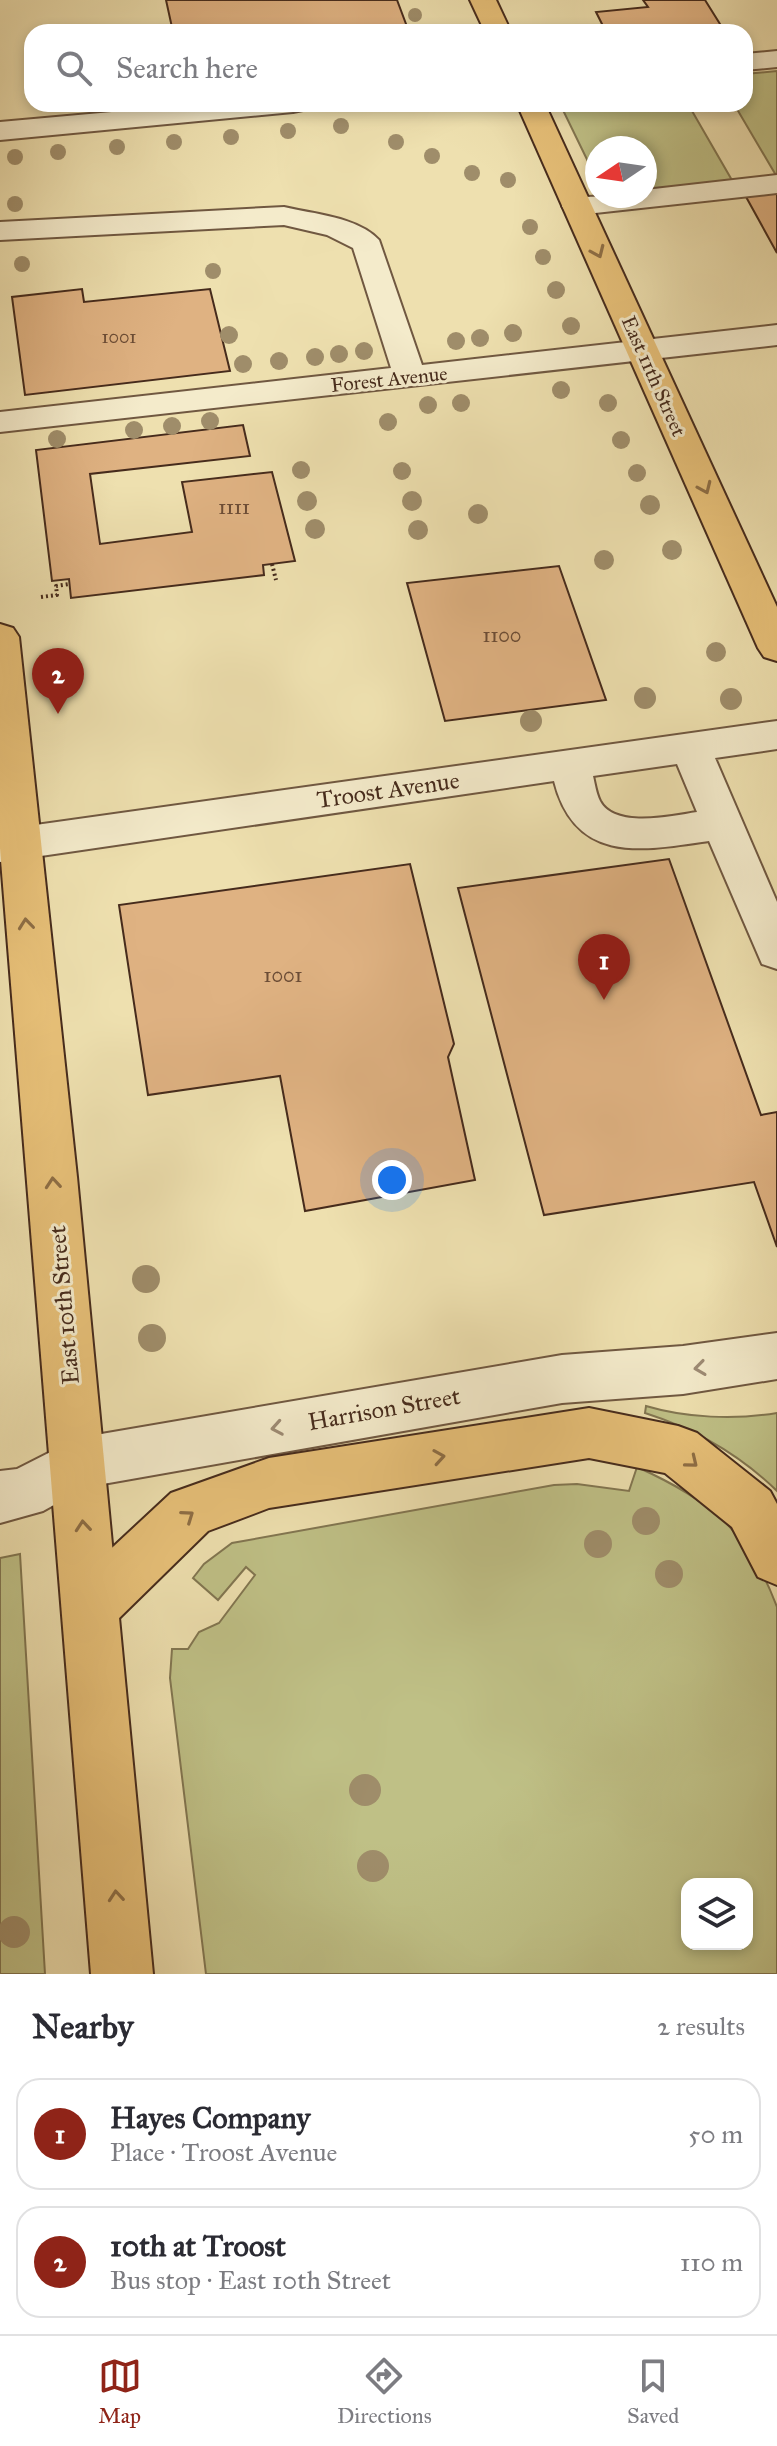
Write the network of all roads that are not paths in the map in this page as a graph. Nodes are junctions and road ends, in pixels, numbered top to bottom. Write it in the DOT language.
graph roads {
  1 [pos="483,0"];
  2 [pos="494,24"];
  3 [pos="777,59"];
  4 [pos="753,61"];
  5 [pos="206,112"];
  6 [pos="535,112"];
  7 [pos="0,131"];
  8 [pos="777,184"];
  9 [pos="577,206"];
  10 [pos="0,231"];
  11 [pos="777,335"];
  12 [pos="643,351"];
  13 [pos="410,377"];
  14 [pos="0,422"];
  15 [pos="0,637"];
  16 [pos="777,648"];
  17 [pos="777,735"];
  18 [pos="690,747"];
  19 [pos="569,764"];
  20 [pos="722,824"];
  21 [pos="9,845"];
  22 [pos="777,952"];
  23 [pos="777,1356"];
  24 [pos="78,1463"];
  25 [pos="0,1497"];
  26 [pos="777,1558"];
  27 [pos="91,1606"];
  28 [pos="122,1974"];
  1 -- 2 [label="main road"];
  3 -- 4 [label="street"];
  5 -- 7 [label="street"];
  6 -- 9 [label="main road, East 11th Street"];
  8 -- 9 [label="street"];
  9 -- 12 [label="main road, East 11th Street, one-way"];
  10 -- 13 [label="street"];
  11 -- 12 [label="street, Forest Avenue"];
  12 -- 13 [label="street, Forest Avenue"];
  12 -- 16 [label="main road, East 11th Street, one-way"];
  13 -- 14 [label="street, Forest Avenue"];
  15 -- 21 [label="main road, East 10th Street"];
  17 -- 18 [label="street, Troost Avenue"];
  18 -- 19 [label="street, Troost Avenue"];
  18 -- 20 [label="street"];
  19 -- 20 [label="street"];
  19 -- 21 [label="street, Troost Avenue"];
  20 -- 22 [label="street"];
  24 -- 21 [label="main road, East 10th Street, one-way"];
  23 -- 24 [label="street, Harrison Street, one-way"];
  24 -- 25 [label="street, Harrison Street"];
  27 -- 24 [label="main road, East 10th Street, one-way"];
  27 -- 26 [label="main road, one-way"];
  28 -- 27 [label="main road, East 10th Street, one-way"];
}
